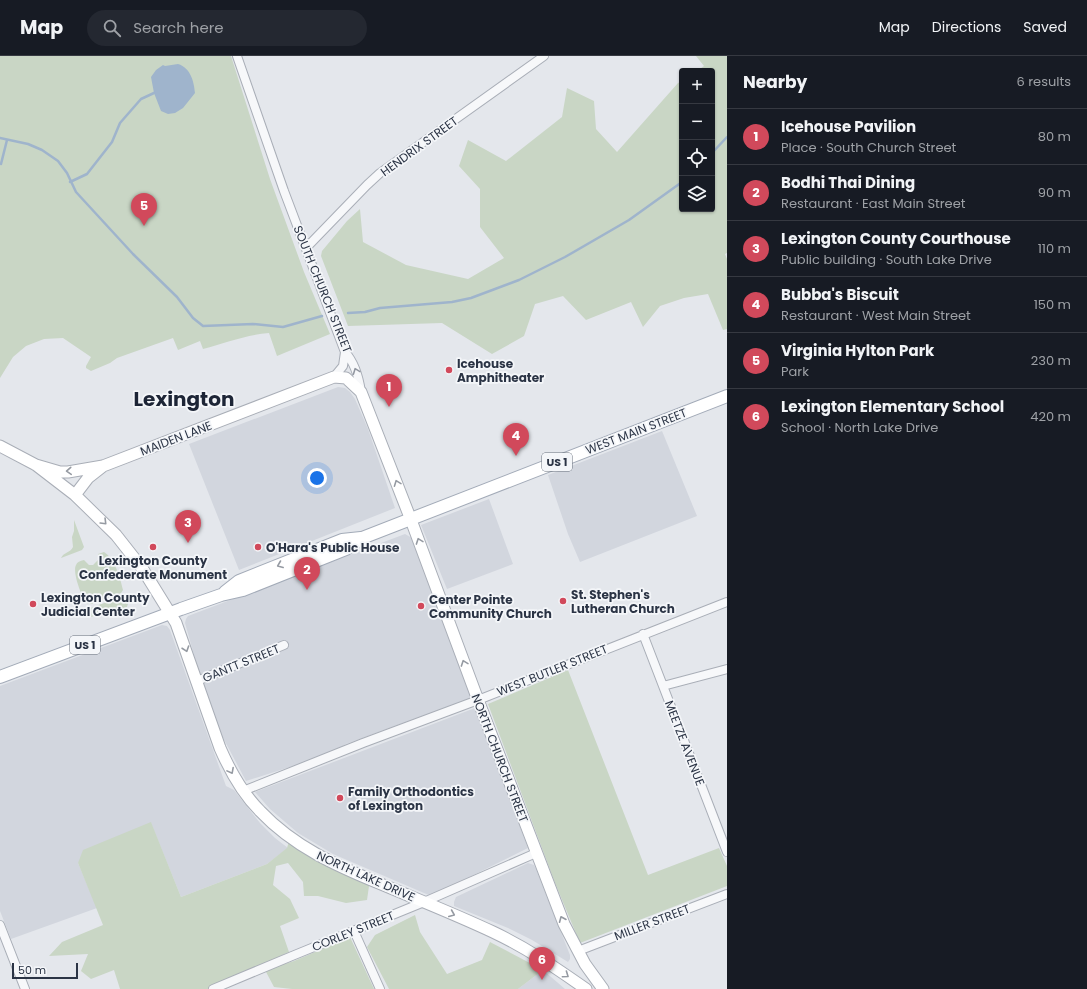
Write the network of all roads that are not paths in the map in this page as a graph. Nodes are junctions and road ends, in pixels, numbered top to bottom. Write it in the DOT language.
graph roads {
  1 [pos="237,56"];
  2 [pos="544,56"];
  3 [pos="306,248"];
  4 [pos="345,352"];
  5 [pos="334,377"];
  6 [pos="361,392"];
  7 [pos="727,396"];
  8 [pos="0,446"];
  9 [pos="36,465"];
  10 [pos="103,466"];
  11 [pos="76,495"];
  12 [pos="412,520"];
  13 [pos="727,602"];
  14 [pos="170,613"];
  15 [pos="643,634"];
  16 [pos="284,645"];
  17 [pos="727,669"];
  18 [pos="0,677"];
  19 [pos="197,681"];
  20 [pos="663,686"];
  21 [pos="478,700"];
  22 [pos="244,791"];
  23 [pos="727,852"];
  24 [pos="536,853"];
  25 [pos="727,894"];
  26 [pos="424,902"];
  27 [pos="0,925"];
  28 [pos="354,931"];
  29 [pos="578,951"];
  30 [pos="25,989"];
  31 [pos="213,989"];
  32 [pos="380,989"];
  33 [pos="586,989"];
  34 [pos="603,989"];
  1 -- 3 [label="street, SOUTH CHURCH STREET"];
  2 -- 3 [label="street, HENDRIX STREET"];
  3 -- 4 [label="street, SOUTH CHURCH STREET"];
  4 -- 5 [label="street"];
  6 -- 4 [label="street, SOUTH CHURCH STREET, one-way"];
  5 -- 6 [label="main road"];
  5 -- 10 [label="main road, MAIDEN LANE"];
  12 -- 6 [label="main road, SOUTH CHURCH STREET, one-way"];
  7 -- 12 [label="main road, WEST MAIN STREET / US 1"];
  8 -- 9 [label="main road"];
  10 -- 9 [label="main road, MAIDEN LANE, one-way"];
  9 -- 11 [label="main road, NORTH LAKE DRIVE"];
  10 -- 11 [label="main road, MAIDEN LANE"];
  11 -- 14 [label="main road, NORTH LAKE DRIVE, one-way"];
  12 -- 14 [label="main road, US 1"];
  21 -- 12 [label="main road, NORTH CHURCH STREET, one-way"];
  13 -- 15 [label="street, WEST BUTLER STREET"];
  14 -- 18 [label="main road, US 1"];
  14 -- 19 [label="main road, NORTH LAKE DRIVE, one-way"];
  15 -- 20 [label="street, MEETZE AVENUE"];
  15 -- 21 [label="street, WEST BUTLER STREET"];
  16 -- 19 [label="street, GANTT STREET"];
  17 -- 20 [label="street"];
  19 -- 22 [label="main road, NORTH LAKE DRIVE, one-way"];
  20 -- 23 [label="street, MEETZE AVENUE"];
  21 -- 22 [label="street, WEST BUTLER STREET"];
  21 -- 24 [label="main road, NORTH CHURCH STREET"];
  22 -- 26 [label="main road, NORTH LAKE DRIVE"];
  24 -- 26 [label="street, CORLEY STREET"];
  29 -- 24 [label="main road, NORTH CHURCH STREET, one-way"];
  25 -- 29 [label="street, MILLER STREET"];
  26 -- 28 [label="street, CORLEY STREET"];
  26 -- 33 [label="main road, NORTH LAKE DRIVE, one-way"];
  27 -- 30 [label="street"];
  28 -- 31 [label="street, CORLEY STREET"];
  28 -- 32 [label="street"];
  29 -- 34 [label="main road, NORTH CHURCH STREET"];
}
